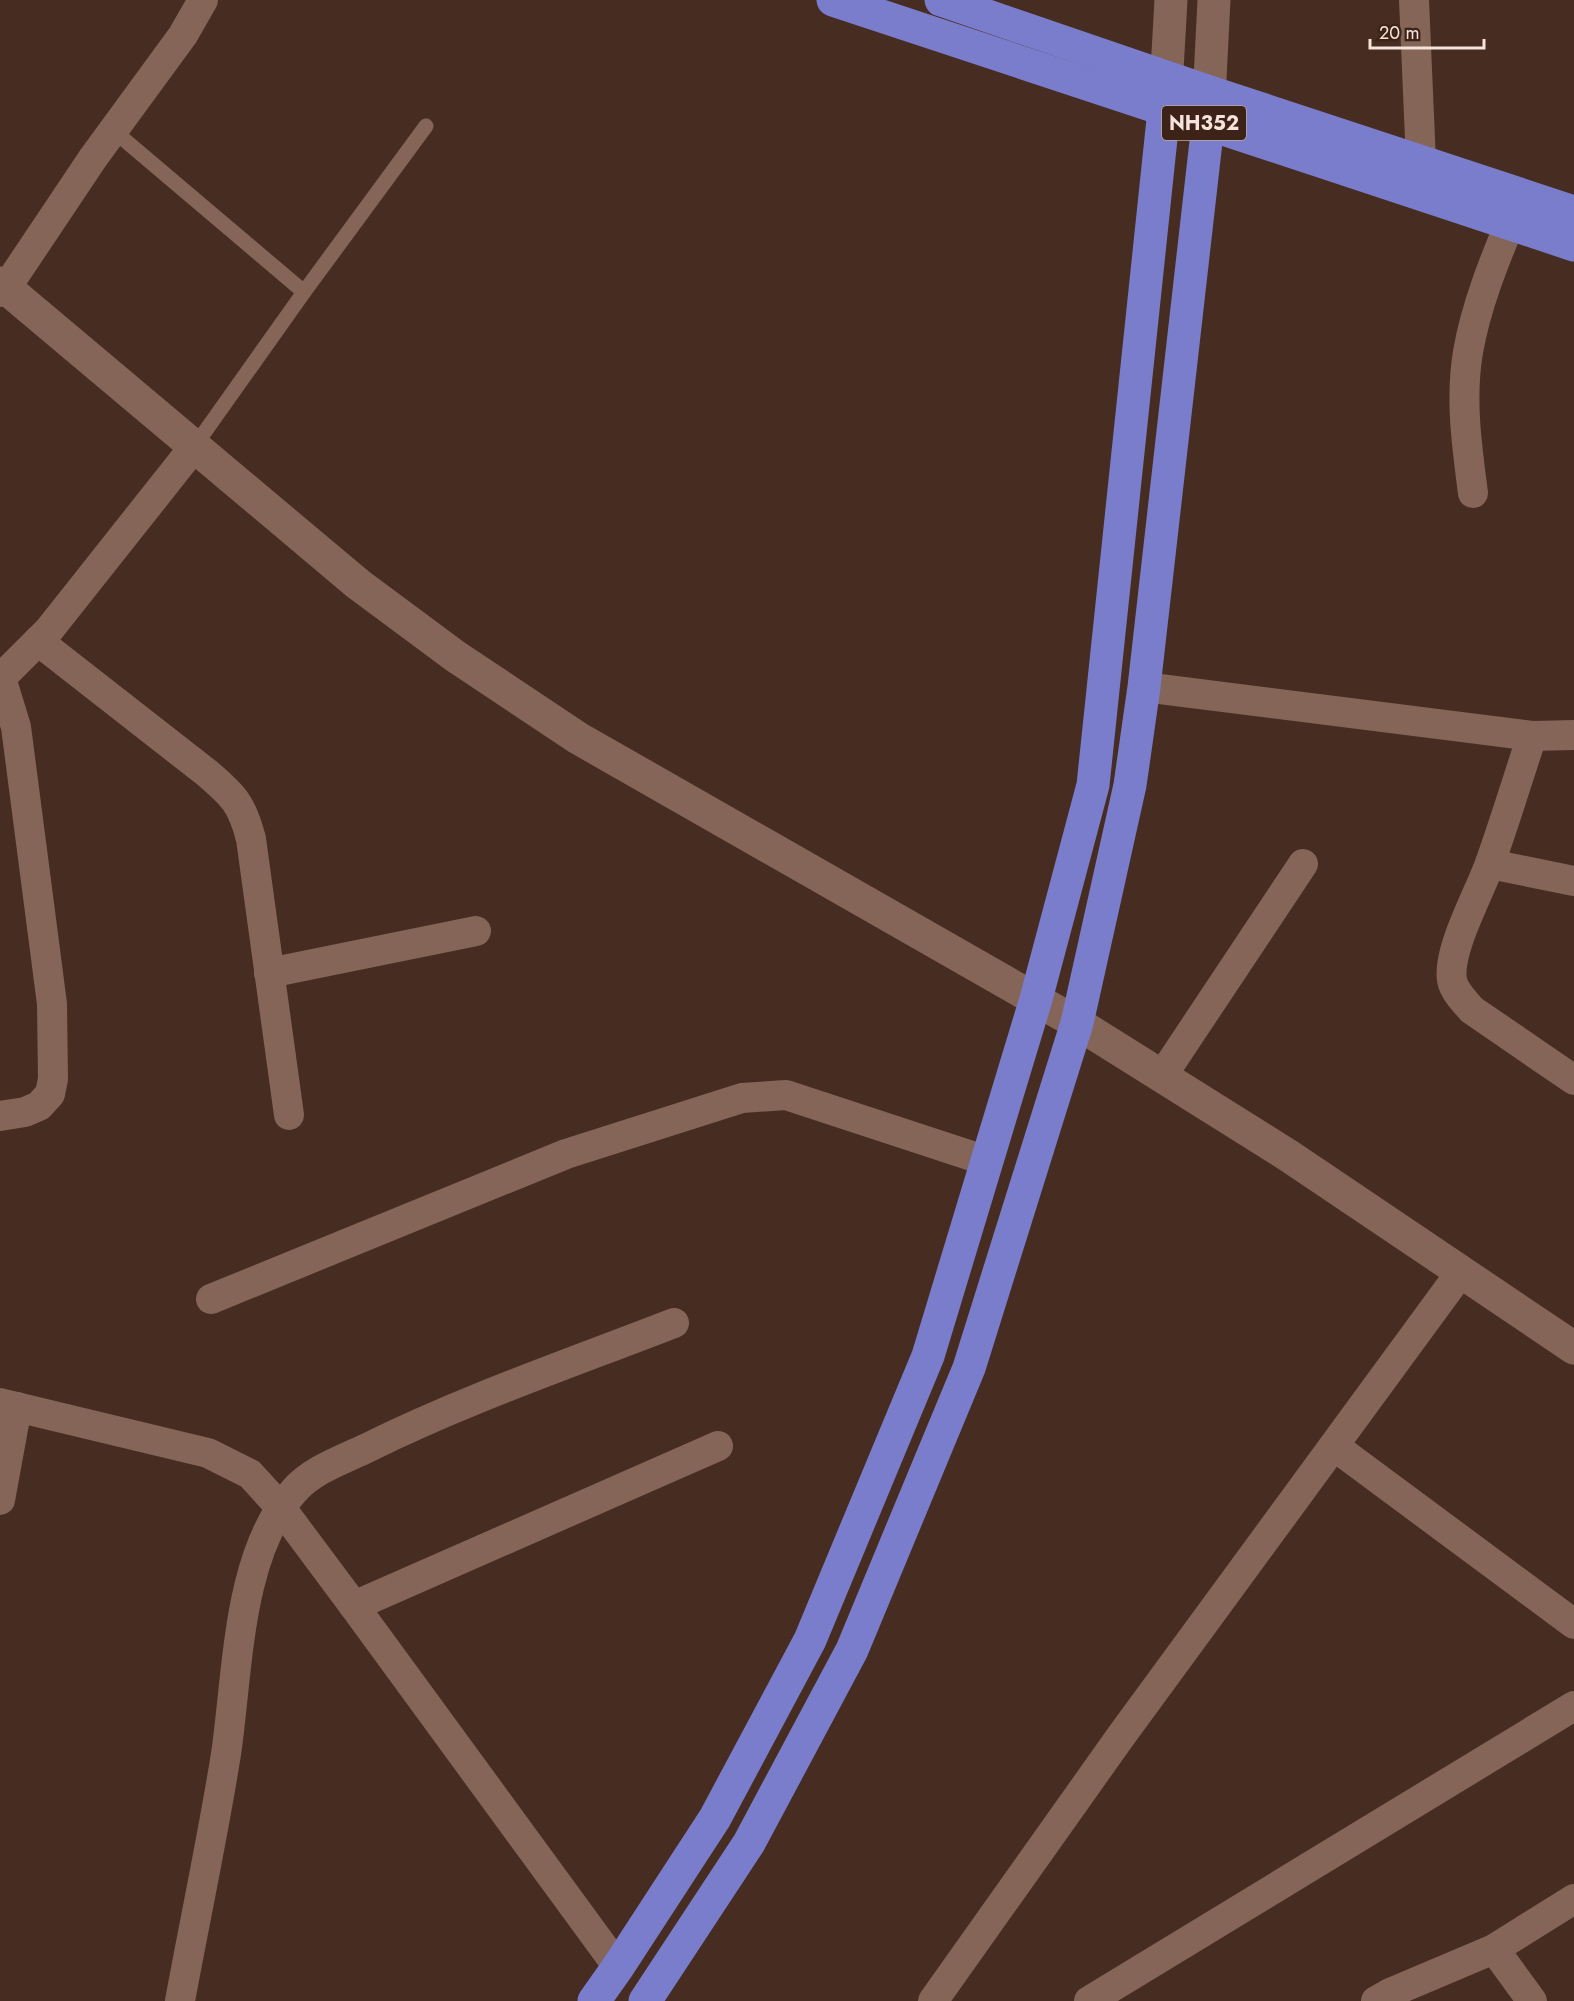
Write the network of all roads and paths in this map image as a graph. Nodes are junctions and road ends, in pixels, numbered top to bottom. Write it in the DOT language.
graph roads {
  1 [pos="203,0"];
  2 [pos="833,0"];
  3 [pos="941,0"];
  4 [pos="1171,0"];
  5 [pos="1214,0"];
  6 [pos="1414,0"];
  7 [pos="1167,78"];
  8 [pos="1210,92"];
  9 [pos="1164,110"];
  10 [pos="1208,124"];
  11 [pos="426,126"];
  12 [pos="114,130"];
  13 [pos="1419,178"];
  14 [pos="1516,210"];
  15 [pos="1574,213"];
  16 [pos="1574,245"];
  17 [pos="2,288"];
  18 [pos="304,292"];
  19 [pos="194,447"];
  20 [pos="1473,493"];
  21 [pos="38,641"];
  22 [pos="1,679"];
  23 [pos="1144,687"];
  24 [pos="1574,735"];
  25 [pos="1532,736"];
  26 [pos="1303,864"];
  27 [pos="1490,864"];
  28 [pos="1574,881"];
  29 [pos="476,931"];
  30 [pos="269,973"];
  31 [pos="1036,999"];
  32 [pos="1077,1023"];
  33 [pos="1162,1076"];
  34 [pos="1574,1080"];
  35 [pos="289,1114"];
  36 [pos="0,1116"];
  37 [pos="987,1161"];
  38 [pos="1461,1272"];
  39 [pos="211,1299"];
  40 [pos="674,1323"];
  41 [pos="1574,1348"];
  42 [pos="8,1405"];
  43 [pos="718,1446"];
  44 [pos="1334,1446"];
  45 [pos="0,1500"];
  46 [pos="281,1508"];
  47 [pos="354,1606"];
  48 [pos="1574,1624"];
  49 [pos="1574,1706"];
  50 [pos="1574,1899"];
  51 [pos="1494,1949"];
  52 [pos="618,1967"];
  53 [pos="597,1999"];
  54 [pos="180,2001"];
  55 [pos="645,2001"];
  56 [pos="933,2001"];
  57 [pos="1089,2001"];
  58 [pos="1376,2001"];
  59 [pos="1532,2001"];
  1 -- 12 [label="street"];
  2 -- 9 [label="highway, NH352"];
  3 -- 7 [label="highway, NH352"];
  4 -- 7 [label="street"];
  5 -- 8 [label="street"];
  6 -- 13 [label="street"];
  7 -- 8 [label="highway, NH352"];
  7 -- 9 [label="street"];
  8 -- 10 [label="street"];
  8 -- 13 [label="highway, NH352"];
  9 -- 10 [label="highway, NH352"];
  9 -- 31 [label="highway"];
  10 -- 13 [label="highway, NH352"];
  10 -- 23 [label="highway"];
  11 -- 18 [label="lane"];
  12 -- 17 [label="street"];
  12 -- 18 [label="lane"];
  13 -- 14 [label="highway, NH352"];
  14 -- 15 [label="highway, NH352"];
  14 -- 16 [label="highway, NH352"];
  14 -- 20 [label="street"];
  17 -- 19 [label="street"];
  18 -- 19 [label="lane"];
  19 -- 21 [label="street"];
  19 -- 31 [label="street"];
  21 -- 22 [label="street"];
  21 -- 30 [label="street"];
  22 -- 36 [label="street"];
  23 -- 25 [label="street"];
  23 -- 32 [label="highway"];
  24 -- 25 [label="street"];
  25 -- 27 [label="street"];
  26 -- 33 [label="street"];
  27 -- 28 [label="street"];
  27 -- 34 [label="street"];
  29 -- 30 [label="street"];
  30 -- 35 [label="street"];
  31 -- 32 [label="street"];
  31 -- 37 [label="highway"];
  32 -- 33 [label="street"];
  32 -- 55 [label="highway"];
  33 -- 38 [label="street"];
  37 -- 39 [label="street"];
  37 -- 52 [label="highway"];
  38 -- 41 [label="street"];
  38 -- 44 [label="street"];
  40 -- 46 [label="street"];
  42 -- 45 [label="street"];
  42 -- 46 [label="street"];
  43 -- 47 [label="street"];
  44 -- 48 [label="street"];
  44 -- 56 [label="street"];
  46 -- 47 [label="street"];
  46 -- 54 [label="street"];
  47 -- 52 [label="street"];
  49 -- 57 [label="street"];
  50 -- 51 [label="street"];
  51 -- 58 [label="street"];
  51 -- 59 [label="street"];
  52 -- 53 [label="highway"];
}
